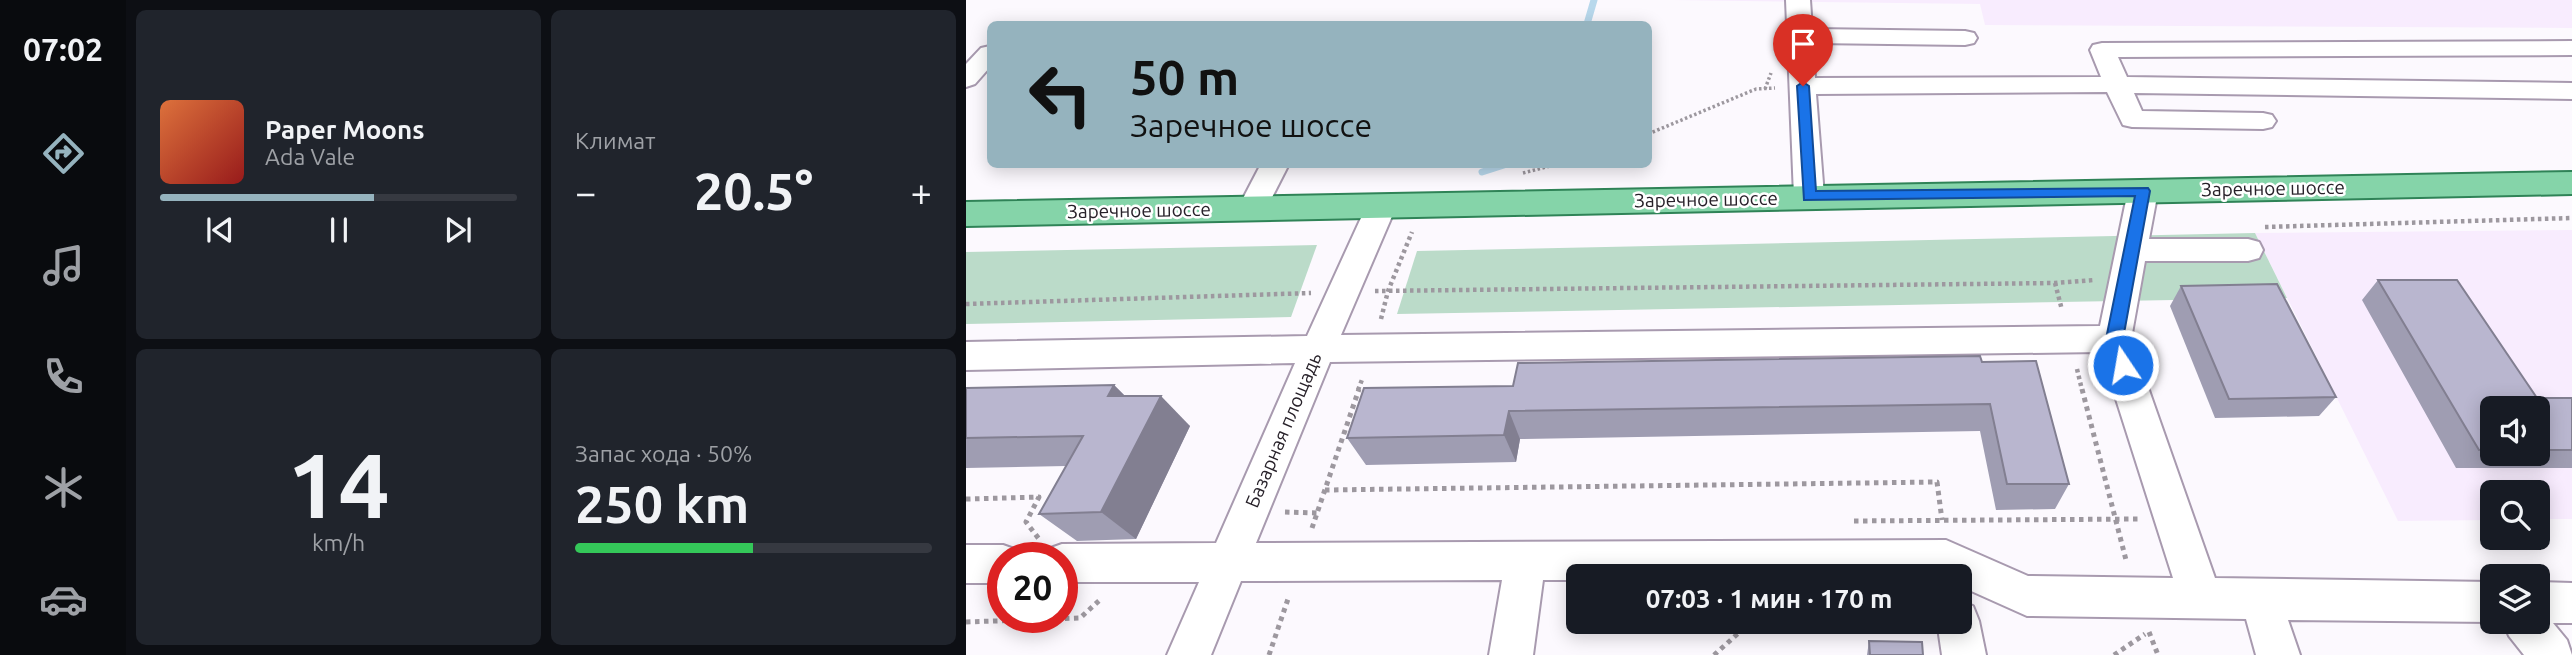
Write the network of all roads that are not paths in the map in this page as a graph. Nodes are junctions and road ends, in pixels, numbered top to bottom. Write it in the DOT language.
graph roads {
  1 [pos="1798,0"];
  2 [pos="1800,37"];
  3 [pos="1965,38"];
  4 [pos="2572,48"];
  5 [pos="987,56"];
  6 [pos="966,79"];
  7 [pos="2116,85"];
  8 [pos="1803,86"];
  9 [pos="2572,91"];
  10 [pos="2263,121"];
  11 [pos="1273,168"];
  12 [pos="2572,183"];
  13 [pos="2143,191"];
  14 [pos="1809,196"];
  15 [pos="1381,207"];
  16 [pos="1253,208"];
  17 [pos="966,214"];
  18 [pos="2253,239"];
  19 [pos="2130,263"];
  20 [pos="2115,339"];
  21 [pos="1318,349"];
  22 [pos="966,356"];
  23 [pos="1526,559"];
  24 [pos="1228,560"];
  25 [pos="1078,563"];
  26 [pos="966,564"];
  27 [pos="987,564"];
  28 [pos="1790,564"];
  29 [pos="1972,576"];
  30 [pos="2200,596"];
  31 [pos="2260,598"];
  32 [pos="2480,602"];
  33 [pos="2550,602"];
  34 [pos="2572,603"];
  35 [pos="1960,634"];
  36 [pos="2535,634"];
  37 [pos="1189,655"];
  38 [pos="1511,655"];
  39 [pos="1964,655"];
  40 [pos="2278,655"];
  41 [pos="2552,655"];
  1 -- 2 [label="street"];
  2 -- 3 [label="street"];
  2 -- 8 [label="street"];
  4 -- 7 [label="street"];
  5 -- 6 [label="street"];
  7 -- 8 [label="street"];
  7 -- 9 [label="street"];
  7 -- 10 [label="street"];
  8 -- 14 [label="street"];
  11 -- 16 [label="street"];
  12 -- 13 [label="main road, Заречное шоссе"];
  13 -- 14 [label="main road, Заречное шоссе"];
  13 -- 19 [label="street"];
  14 -- 15 [label="main road, Заречное шоссе"];
  15 -- 16 [label="main road, Заречное шоссе"];
  15 -- 21 [label="street, Базарная площадь"];
  16 -- 17 [label="main road, Заречное шоссе"];
  18 -- 19 [label="street"];
  19 -- 20 [label="street"];
  20 -- 21 [label="street"];
  20 -- 30 [label="street"];
  21 -- 22 [label="street"];
  21 -- 24 [label="street, Базарная площадь"];
  23 -- 24 [label="street"];
  23 -- 28 [label="street"];
  23 -- 38 [label="street"];
  24 -- 25 [label="street"];
  24 -- 37 [label="street, Базарная площадь"];
  26 -- 27 [label="street"];
  29 -- 30 [label="street"];
  30 -- 31 [label="street"];
  31 -- 32 [label="street"];
  31 -- 40 [label="street"];
  33 -- 34 [label="street"];
  35 -- 39 [label="street"];
  36 -- 41 [label="street"];
}
